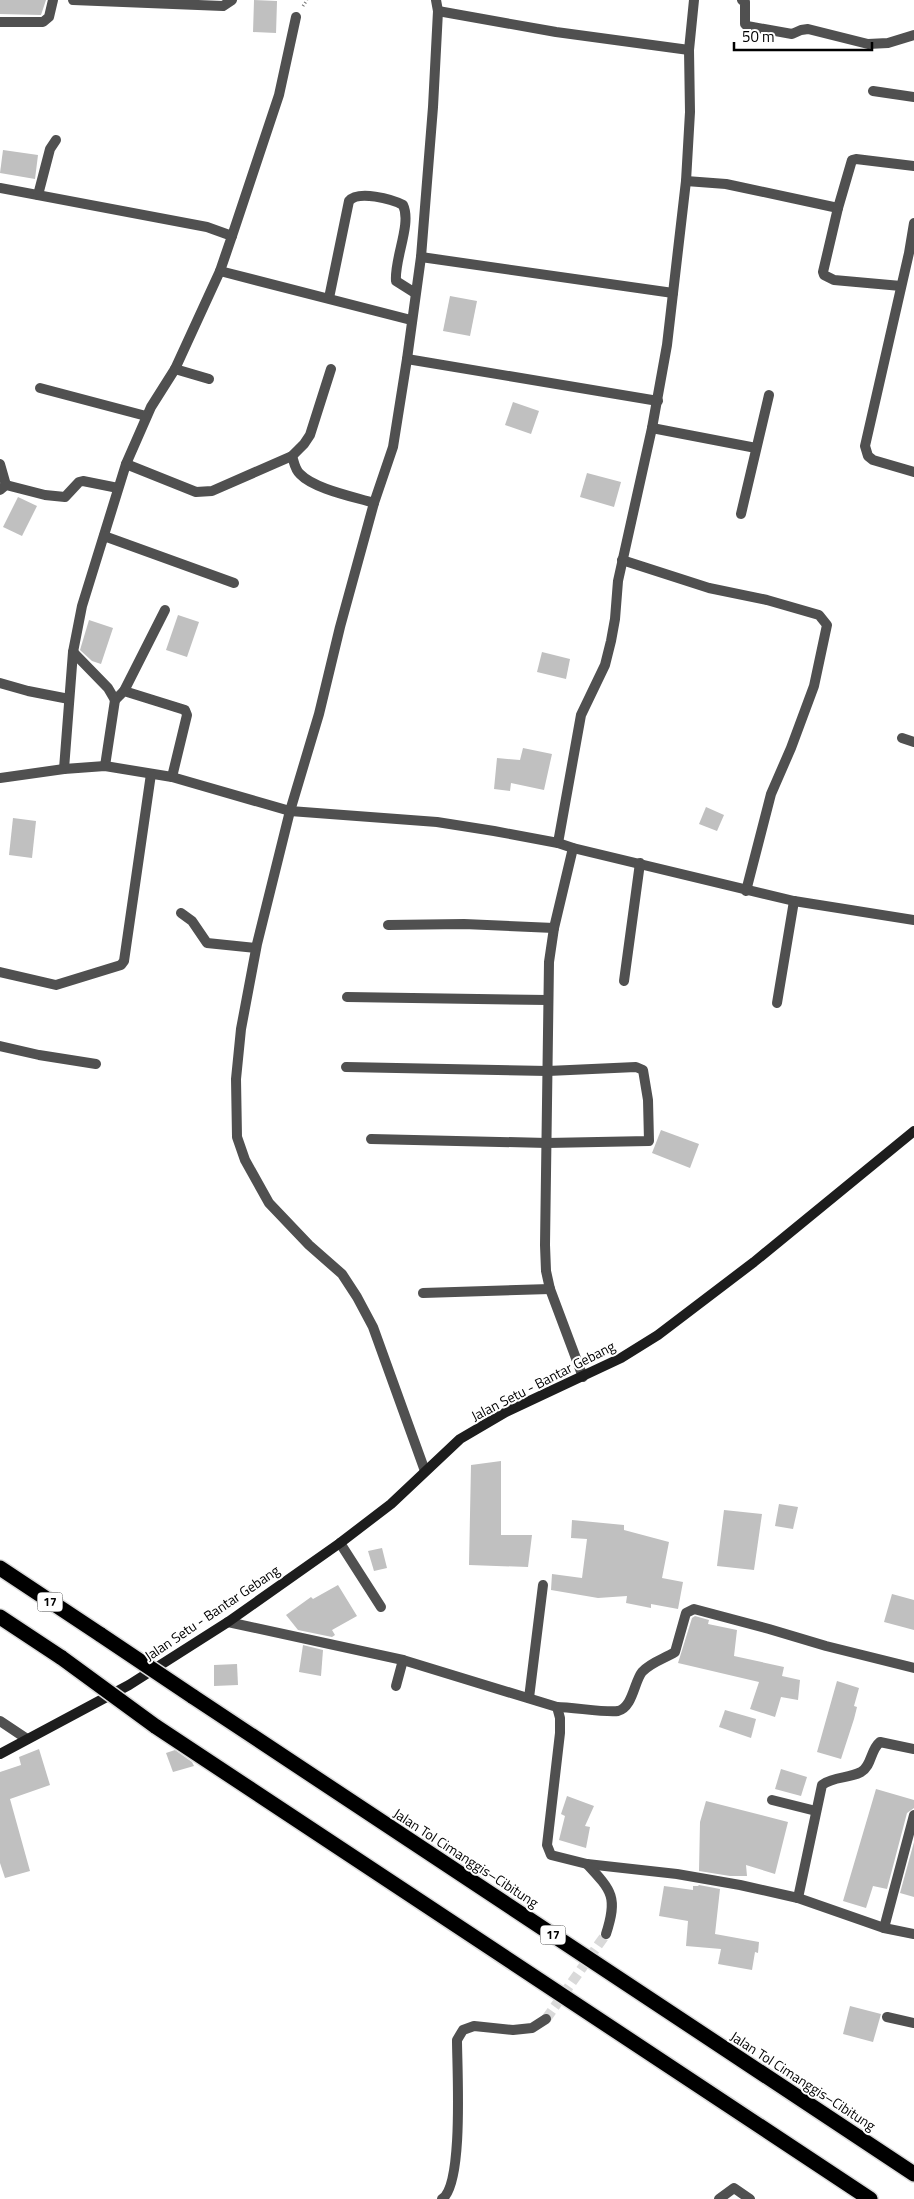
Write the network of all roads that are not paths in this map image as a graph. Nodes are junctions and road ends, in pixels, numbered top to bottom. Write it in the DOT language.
graph roads {
  1 [pos="53,0"];
  2 [pos="73,0"];
  3 [pos="232,0"];
  4 [pos="694,0"];
  5 [pos="742,0"];
  6 [pos="437,5"];
  7 [pos="296,17"];
  8 [pos="0,22"];
  9 [pos="914,35"];
  10 [pos="689,50"];
  11 [pos="873,91"];
  12 [pos="914,97"];
  13 [pos="56,140"];
  14 [pos="914,166"];
  15 [pos="686,181"];
  16 [pos="0,188"];
  17 [pos="38,195"];
  18 [pos="838,208"];
  19 [pos="914,223"];
  20 [pos="232,236"];
  21 [pos="421,257"];
  22 [pos="220,271"];
  23 [pos="901,286"];
  24 [pos="672,292"];
  25 [pos="415,293"];
  26 [pos="329,298"];
  27 [pos="411,320"];
  28 [pos="407,359"];
  29 [pos="175,369"];
  30 [pos="331,369"];
  31 [pos="209,379"];
  32 [pos="40,388"];
  33 [pos="769,395"];
  34 [pos="658,401"];
  35 [pos="146,416"];
  36 [pos="652,428"];
  37 [pos="756,448"];
  38 [pos="292,456"];
  39 [pos="0,464"];
  40 [pos="126,464"];
  41 [pos="914,472"];
  42 [pos="3,488"];
  43 [pos="118,488"];
  44 [pos="374,503"];
  45 [pos="741,514"];
  46 [pos="104,536"];
  47 [pos="622,560"];
  48 [pos="234,583"];
  49 [pos="165,610"];
  50 [pos="73,652"];
  51 [pos="0,683"];
  52 [pos="124,691"];
  53 [pos="69,699"];
  54 [pos="115,700"];
  55 [pos="902,738"];
  56 [pos="914,742"];
  57 [pos="105,766"];
  58 [pos="64,769"];
  59 [pos="151,774"];
  60 [pos="172,777"];
  61 [pos="0,778"];
  62 [pos="290,811"];
  63 [pos="558,843"];
  64 [pos="572,848"];
  65 [pos="640,863"];
  66 [pos="746,891"];
  67 [pos="794,901"];
  68 [pos="181,913"];
  69 [pos="914,920"];
  70 [pos="388,925"];
  71 [pos="554,928"];
  72 [pos="256,948"];
  73 [pos="0,972"];
  74 [pos="624,981"];
  75 [pos="347,997"];
  76 [pos="548,1000"];
  77 [pos="777,1003"];
  78 [pos="0,1046"];
  79 [pos="96,1064"];
  80 [pos="346,1068"];
  81 [pos="548,1071"];
  82 [pos="914,1131"];
  83 [pos="370,1140"];
  84 [pos="547,1143"];
  85 [pos="550,1288"];
  86 [pos="424,1293"];
  87 [pos="583,1377"];
  88 [pos="425,1471"];
  89 [pos="340,1543"];
  90 [pos="0,1568"];
  91 [pos="543,1585"];
  92 [pos="381,1607"];
  93 [pos="0,1617"];
  94 [pos="228,1622"];
  95 [pos="403,1660"];
  96 [pos="914,1668"];
  97 [pos="396,1686"];
  98 [pos="530,1698"];
  99 [pos="557,1707"];
  100 [pos="0,1721"];
  101 [pos="26,1740"];
  102 [pos="914,1749"];
  103 [pos="0,1754"];
  104 [pos="772,1800"];
  105 [pos="816,1811"];
  106 [pos="914,1815"];
  107 [pos="587,1864"];
  108 [pos="798,1898"];
  109 [pos="884,1928"];
  110 [pos="606,1934"];
  111 [pos="914,1934"];
  112 [pos="887,2017"];
  113 [pos="546,2019"];
  114 [pos="914,2023"];
  115 [pos="914,2174"];
  116 [pos="442,2199"];
  117 [pos="719,2199"];
  118 [pos="750,2199"];
  119 [pos="870,2199"];
  1 -- 8 [label="street"];
  2 -- 3 [label="street"];
  4 -- 10 [label="street"];
  5 -- 9 [label="street"];
  6 -- 10 [label="street"];
  6 -- 21 [label="street"];
  7 -- 20 [label="street"];
  10 -- 15 [label="street"];
  11 -- 12 [label="street"];
  13 -- 17 [label="street"];
  14 -- 18 [label="street"];
  15 -- 18 [label="street"];
  15 -- 24 [label="street"];
  16 -- 17 [label="street"];
  17 -- 20 [label="street"];
  18 -- 23 [label="street"];
  19 -- 23 [label="street"];
  20 -- 22 [label="street"];
  21 -- 24 [label="street"];
  21 -- 25 [label="street"];
  22 -- 26 [label="street"];
  22 -- 29 [label="street"];
  23 -- 41 [label="street"];
  24 -- 34 [label="street"];
  25 -- 26 [label="street"];
  25 -- 27 [label="street"];
  26 -- 27 [label="street"];
  27 -- 28 [label="street"];
  28 -- 34 [label="street"];
  28 -- 44 [label="street"];
  29 -- 31 [label="street"];
  29 -- 35 [label="street"];
  30 -- 38 [label="street"];
  32 -- 35 [label="street"];
  33 -- 37 [label="street"];
  34 -- 36 [label="street"];
  35 -- 40 [label="street"];
  36 -- 37 [label="street"];
  36 -- 47 [label="street"];
  37 -- 45 [label="street"];
  38 -- 40 [label="street"];
  38 -- 44 [label="street"];
  39 -- 42 [label="street"];
  40 -- 43 [label="street"];
  42 -- 43 [label="street"];
  43 -- 46 [label="street"];
  44 -- 62 [label="street"];
  46 -- 48 [label="street"];
  46 -- 50 [label="street"];
  47 -- 63 [label="street"];
  47 -- 66 [label="street"];
  49 -- 52 [label="street"];
  50 -- 53 [label="street"];
  50 -- 54 [label="street"];
  51 -- 53 [label="street"];
  52 -- 54 [label="street"];
  52 -- 60 [label="street"];
  53 -- 58 [label="street"];
  54 -- 57 [label="street"];
  55 -- 56 [label="street"];
  57 -- 58 [label="street"];
  57 -- 59 [label="street"];
  58 -- 61 [label="street"];
  59 -- 60 [label="street"];
  59 -- 73 [label="street"];
  60 -- 62 [label="street"];
  62 -- 63 [label="street"];
  62 -- 72 [label="street"];
  63 -- 64 [label="street"];
  64 -- 65 [label="street"];
  64 -- 71 [label="street"];
  65 -- 66 [label="street"];
  65 -- 74 [label="street"];
  66 -- 67 [label="street"];
  67 -- 69 [label="street"];
  67 -- 77 [label="street"];
  68 -- 72 [label="street"];
  70 -- 71 [label="street"];
  71 -- 76 [label="street"];
  72 -- 88 [label="street"];
  75 -- 76 [label="street"];
  76 -- 81 [label="street"];
  78 -- 79 [label="street"];
  80 -- 81 [label="street"];
  81 -- 84 [label="street"];
  81 -- 84 [label="street"];
  82 -- 87 [label="main road, Jalan Setu - Bantar Gebang"];
  83 -- 84 [label="street"];
  84 -- 85 [label="street"];
  85 -- 86 [label="street"];
  85 -- 87 [label="street"];
  87 -- 88 [label="main road, Jalan Setu - Bantar Gebang"];
  88 -- 89 [label="main road, Jalan Setu - Bantar Gebang"];
  89 -- 92 [label="street"];
  89 -- 94 [label="main road, Jalan Setu - Bantar Gebang"];
  90 -- 115 [label="highway, Jalan Tol Cimanggis–Cibitung / 17, bridge"];
  91 -- 98 [label="street"];
  93 -- 119 [label="highway, bridge"];
  94 -- 95 [label="street"];
  94 -- 101 [label="main road, Jalan Setu - Bantar Gebang"];
  95 -- 97 [label="street"];
  95 -- 98 [label="street"];
  96 -- 99 [label="street"];
  98 -- 99 [label="street"];
  99 -- 107 [label="street"];
  100 -- 101 [label="street"];
  101 -- 103 [label="main road, Jalan Setu - Bantar Gebang"];
  102 -- 105 [label="street"];
  104 -- 105 [label="street"];
  105 -- 108 [label="street"];
  106 -- 109 [label="street"];
  107 -- 108 [label="street"];
  107 -- 110 [label="street"];
  108 -- 109 [label="street"];
  109 -- 111 [label="street"];
  112 -- 114 [label="street"];
  113 -- 116 [label="street"];
  117 -- 118 [label="street"];
}
